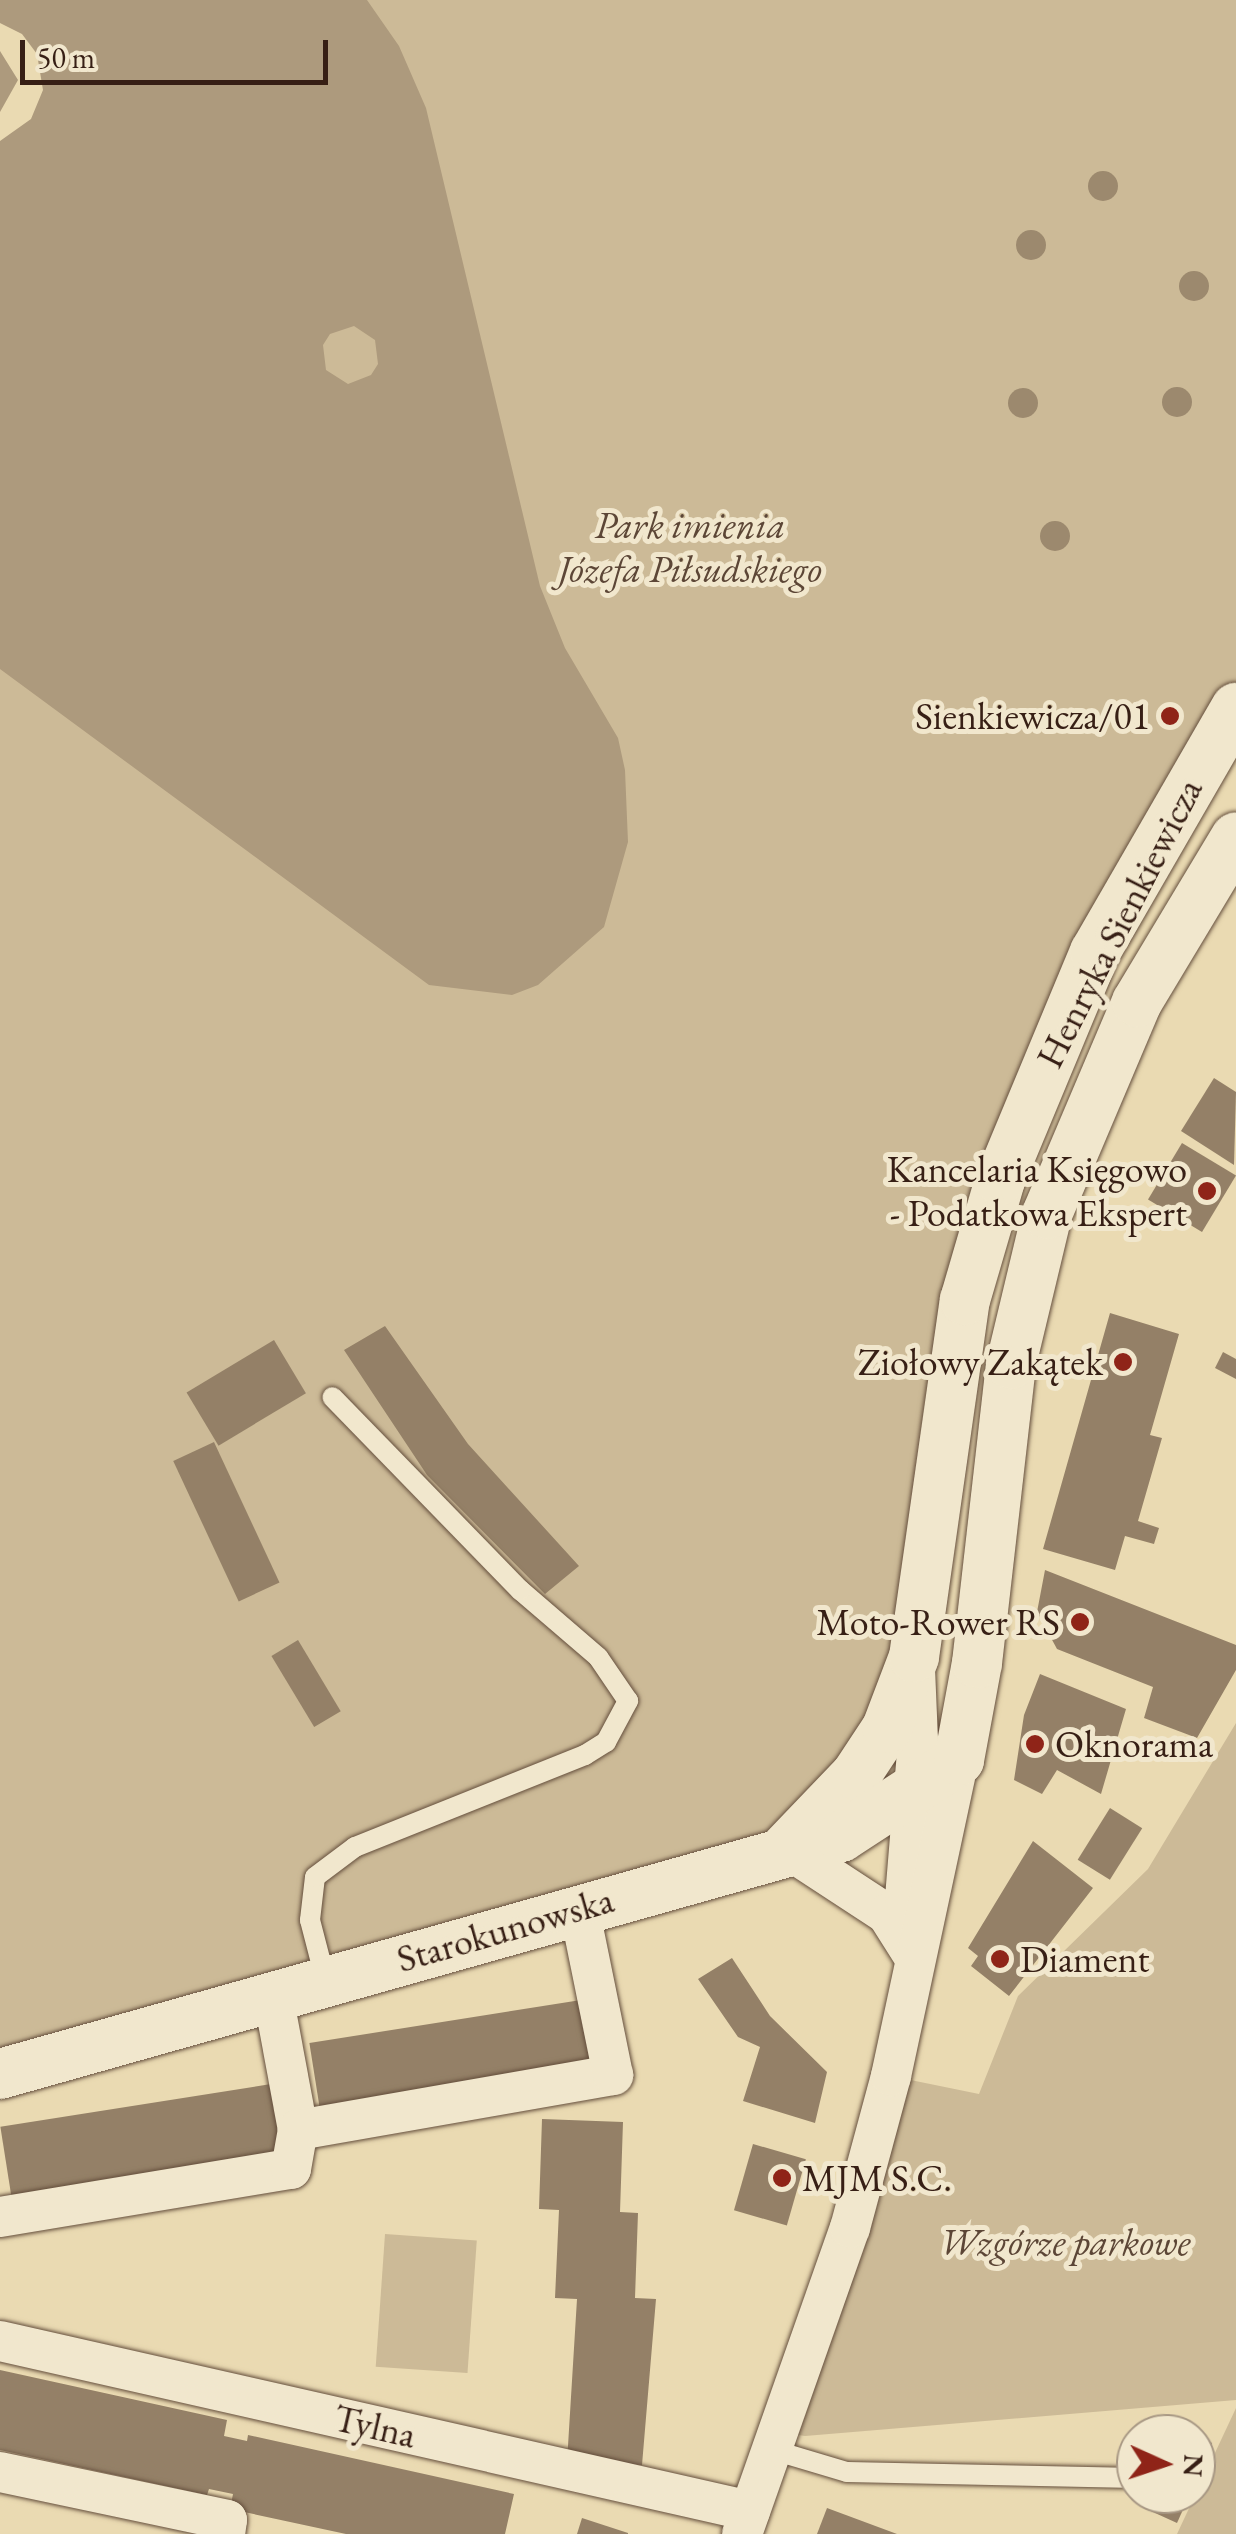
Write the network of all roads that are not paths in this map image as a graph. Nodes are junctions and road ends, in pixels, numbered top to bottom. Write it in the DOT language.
graph roads {
  1 [pos="1236,708"];
  2 [pos="1236,838"];
  3 [pos="332,1397"];
  4 [pos="914,1657"];
  5 [pos="959,1760"];
  6 [pos="914,1792"];
  7 [pos="786,1848"];
  8 [pos="579,1908"];
  9 [pos="914,1957"];
  10 [pos="326,1982"];
  11 [pos="273,1995"];
  12 [pos="0,2074"];
  13 [pos="298,2130"];
  14 [pos="0,2217"];
  15 [pos="0,2341"];
  16 [pos="772,2450"];
  17 [pos="0,2472"];
  18 [pos="1116,2478"];
  19 [pos="753,2526"];
  20 [pos="225,2534"];
  1 -- 4 [label="street, Henryka Sienkiewicza"];
  2 -- 5 [label="street, Henryka Sienkiewicza"];
  3 -- 10 [label="lane"];
  4 -- 6 [label="street, Henryka Sienkiewicza"];
  4 -- 7 [label="street"];
  5 -- 6 [label="street"];
  5 -- 9 [label="street, Henryka Sienkiewicza"];
  6 -- 7 [label="street"];
  6 -- 9 [label="street, Henryka Sienkiewicza"];
  7 -- 8 [label="street, Starokunowska"];
  7 -- 9 [label="street"];
  8 -- 10 [label="street, Starokunowska"];
  8 -- 13 [label="street"];
  9 -- 16 [label="street, Henryka Sienkiewicza"];
  10 -- 11 [label="street, Starokunowska"];
  11 -- 12 [label="street, Starokunowska"];
  11 -- 13 [label="street"];
  13 -- 14 [label="street"];
  15 -- 19 [label="street, Tylna"];
  16 -- 18 [label="lane"];
  16 -- 19 [label="street, Henryka Sienkiewicza"];
  17 -- 20 [label="street"];
}
